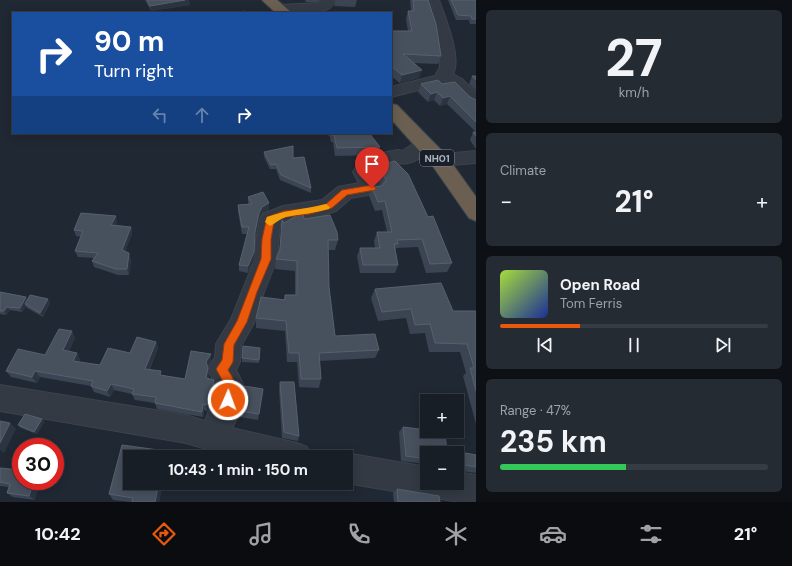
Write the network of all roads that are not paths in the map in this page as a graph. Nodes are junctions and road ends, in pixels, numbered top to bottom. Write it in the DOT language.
graph roads {
  1 [pos="327,0"];
  2 [pos="432,0"];
  3 [pos="278,7"];
  4 [pos="444,76"];
  5 [pos="392,92"];
  6 [pos="476,103"];
  7 [pos="392,110"];
  8 [pos="425,145"];
  9 [pos="476,157"];
  10 [pos="439,160"];
  11 [pos="476,213"];
  12 [pos="0,398"];
  13 [pos="217,439"];
  14 [pos="266,450"];
  15 [pos="353,469"];
  16 [pos="420,481"];
  17 [pos="464,488"];
  18 [pos="476,490"];
  1 -- 3 [label="street"];
  2 -- 4 [label="street"];
  4 -- 5 [label="street"];
  4 -- 6 [label="street"];
  7 -- 8 [label="highway, NH01"];
  8 -- 10 [label="highway, NH01"];
  8 -- 13 [label="street"];
  9 -- 10 [label="street"];
  10 -- 11 [label="highway, NH01"];
  12 -- 13 [label="street"];
  13 -- 14 [label="street"];
  15 -- 16 [label="street"];
  17 -- 18 [label="street"];
}
